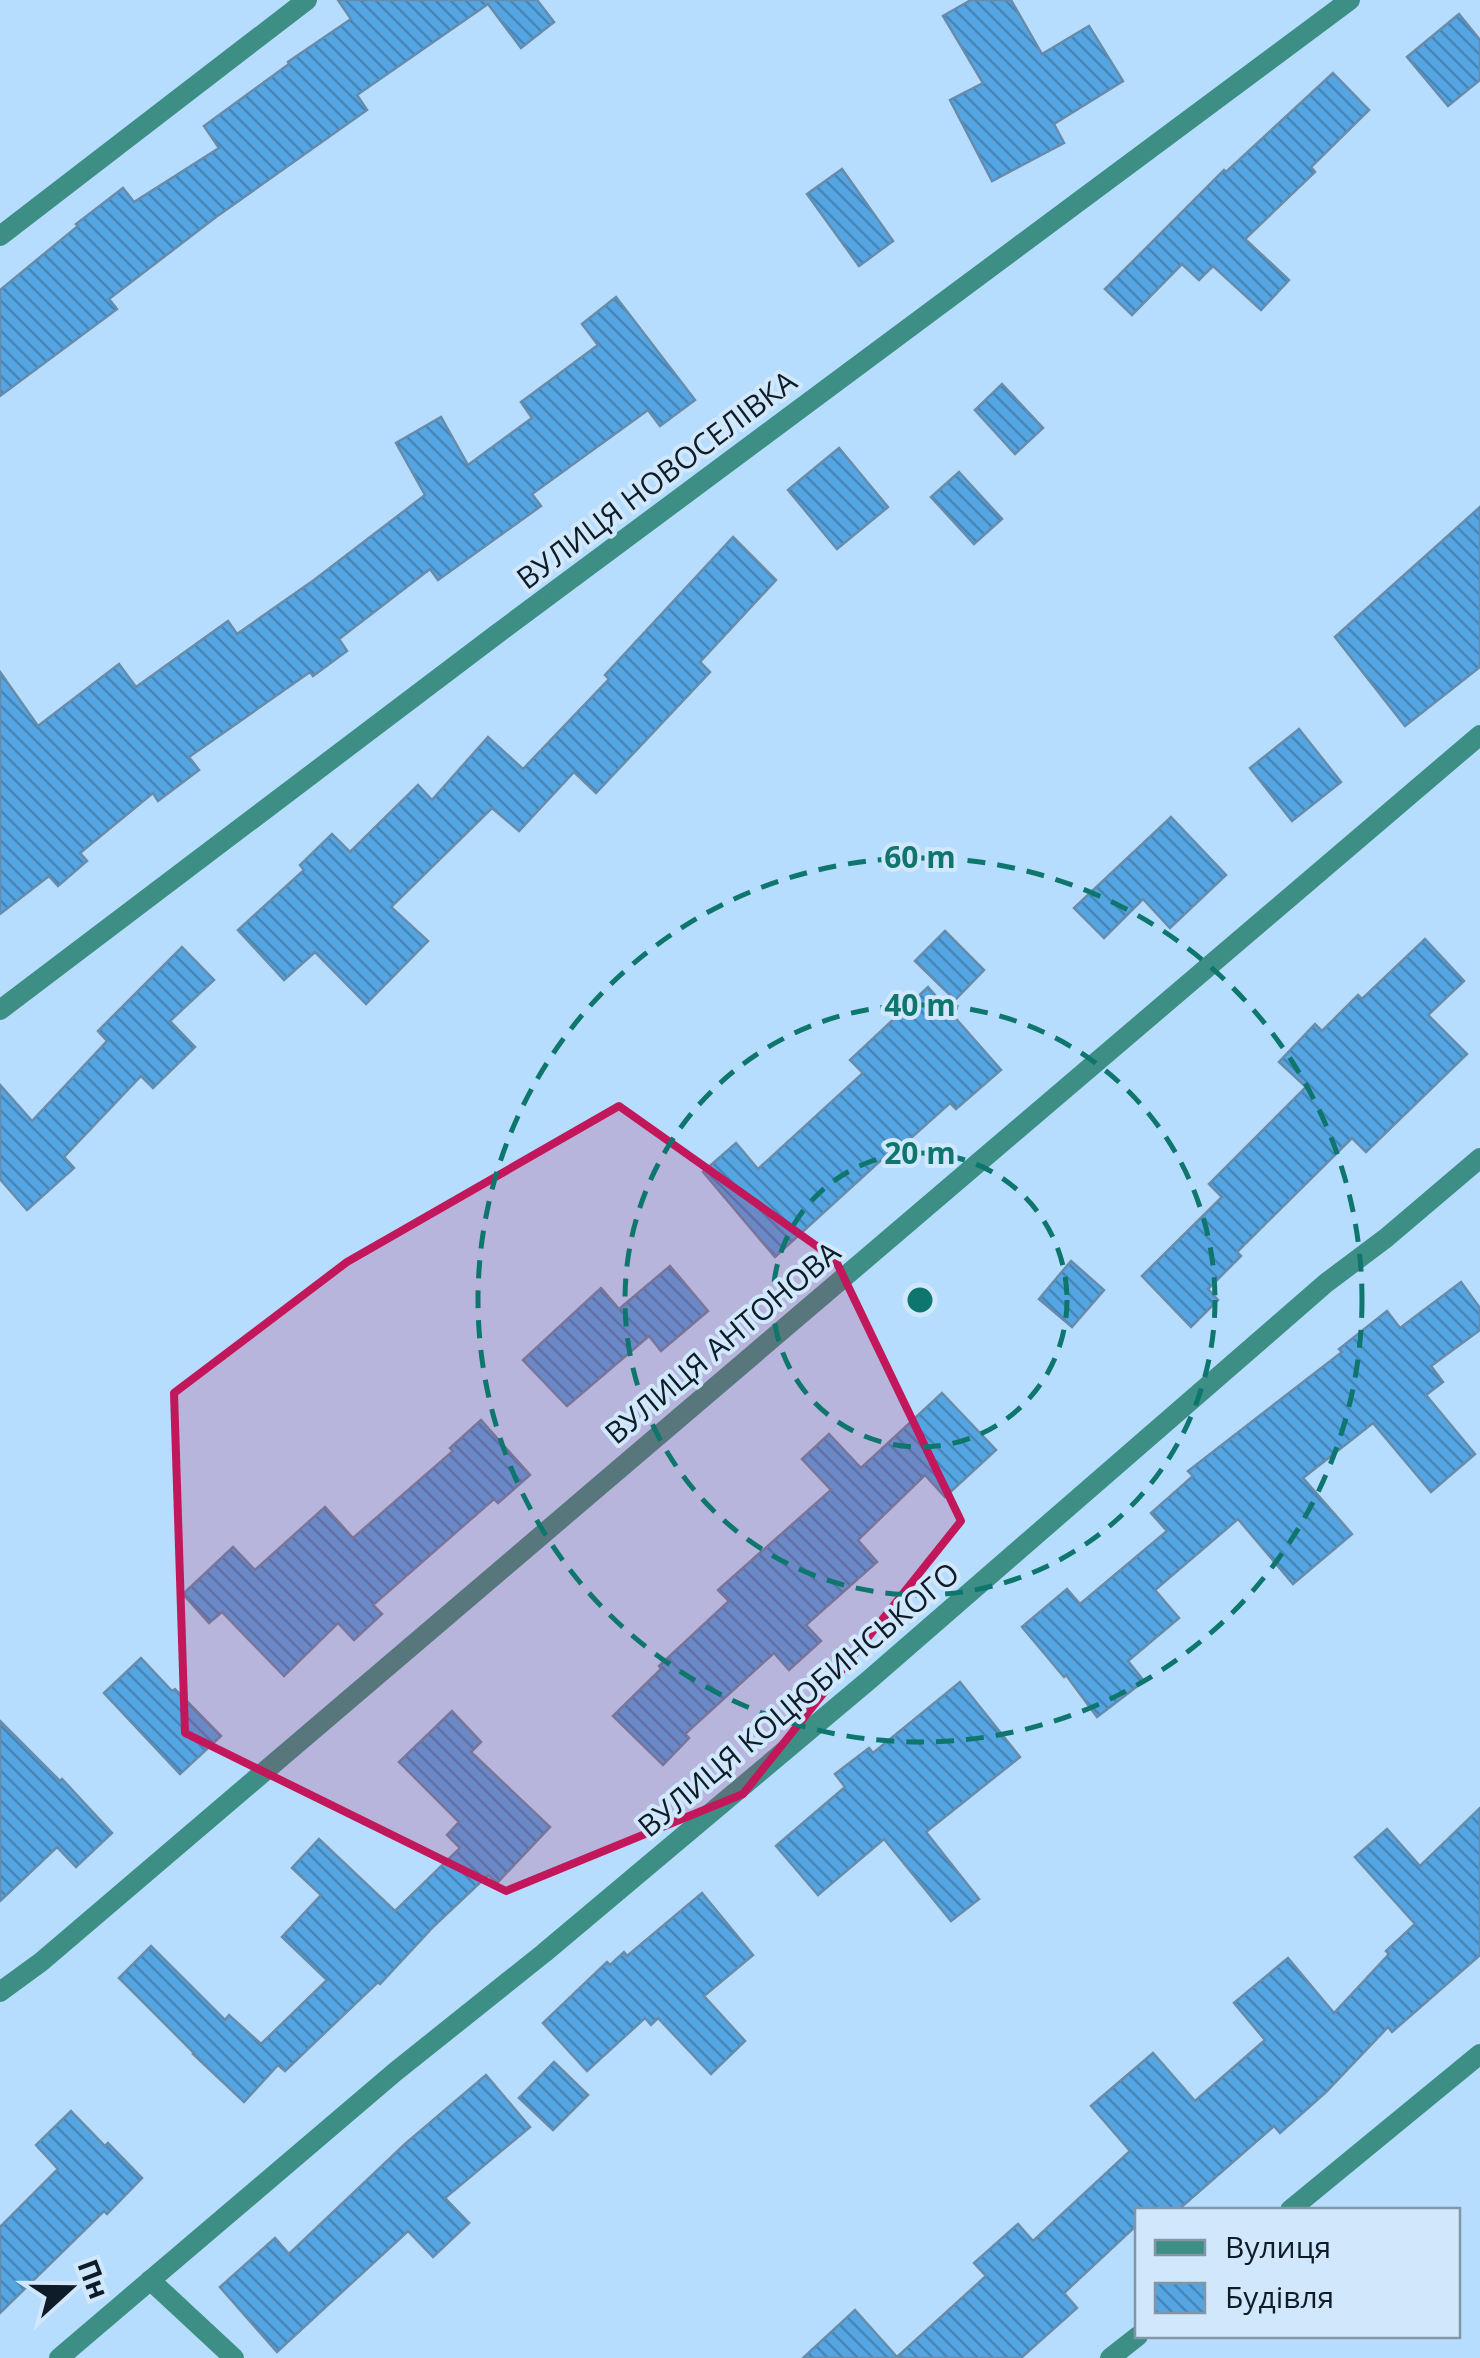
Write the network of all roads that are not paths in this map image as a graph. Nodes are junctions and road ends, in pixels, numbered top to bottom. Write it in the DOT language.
graph roads {
  1 [pos="307,0"];
  2 [pos="1350,0"];
  3 [pos="0,236"];
  4 [pos="1480,734"];
  5 [pos="0,1010"];
  6 [pos="1480,1158"];
  7 [pos="0,1992"];
  8 [pos="1480,2054"];
  9 [pos="1292,2208"];
  10 [pos="150,2280"];
  11 [pos="1135,2338"];
  12 [pos="58,2358"];
  13 [pos="234,2358"];
  14 [pos="1110,2358"];
  1 -- 3 [label="street"];
  2 -- 5 [label="street, ВУЛИЦЯ НОВОСЕЛІВКА"];
  4 -- 7 [label="street, ВУЛИЦЯ АНТОНОВА"];
  6 -- 10 [label="street, ВУЛИЦЯ КОЦЮБИНСЬКОГО"];
  8 -- 9 [label="street"];
  10 -- 12 [label="street, ВУЛИЦЯ КОЦЮБИНСЬКОГО"];
  10 -- 13 [label="street"];
  11 -- 14 [label="street"];
}
